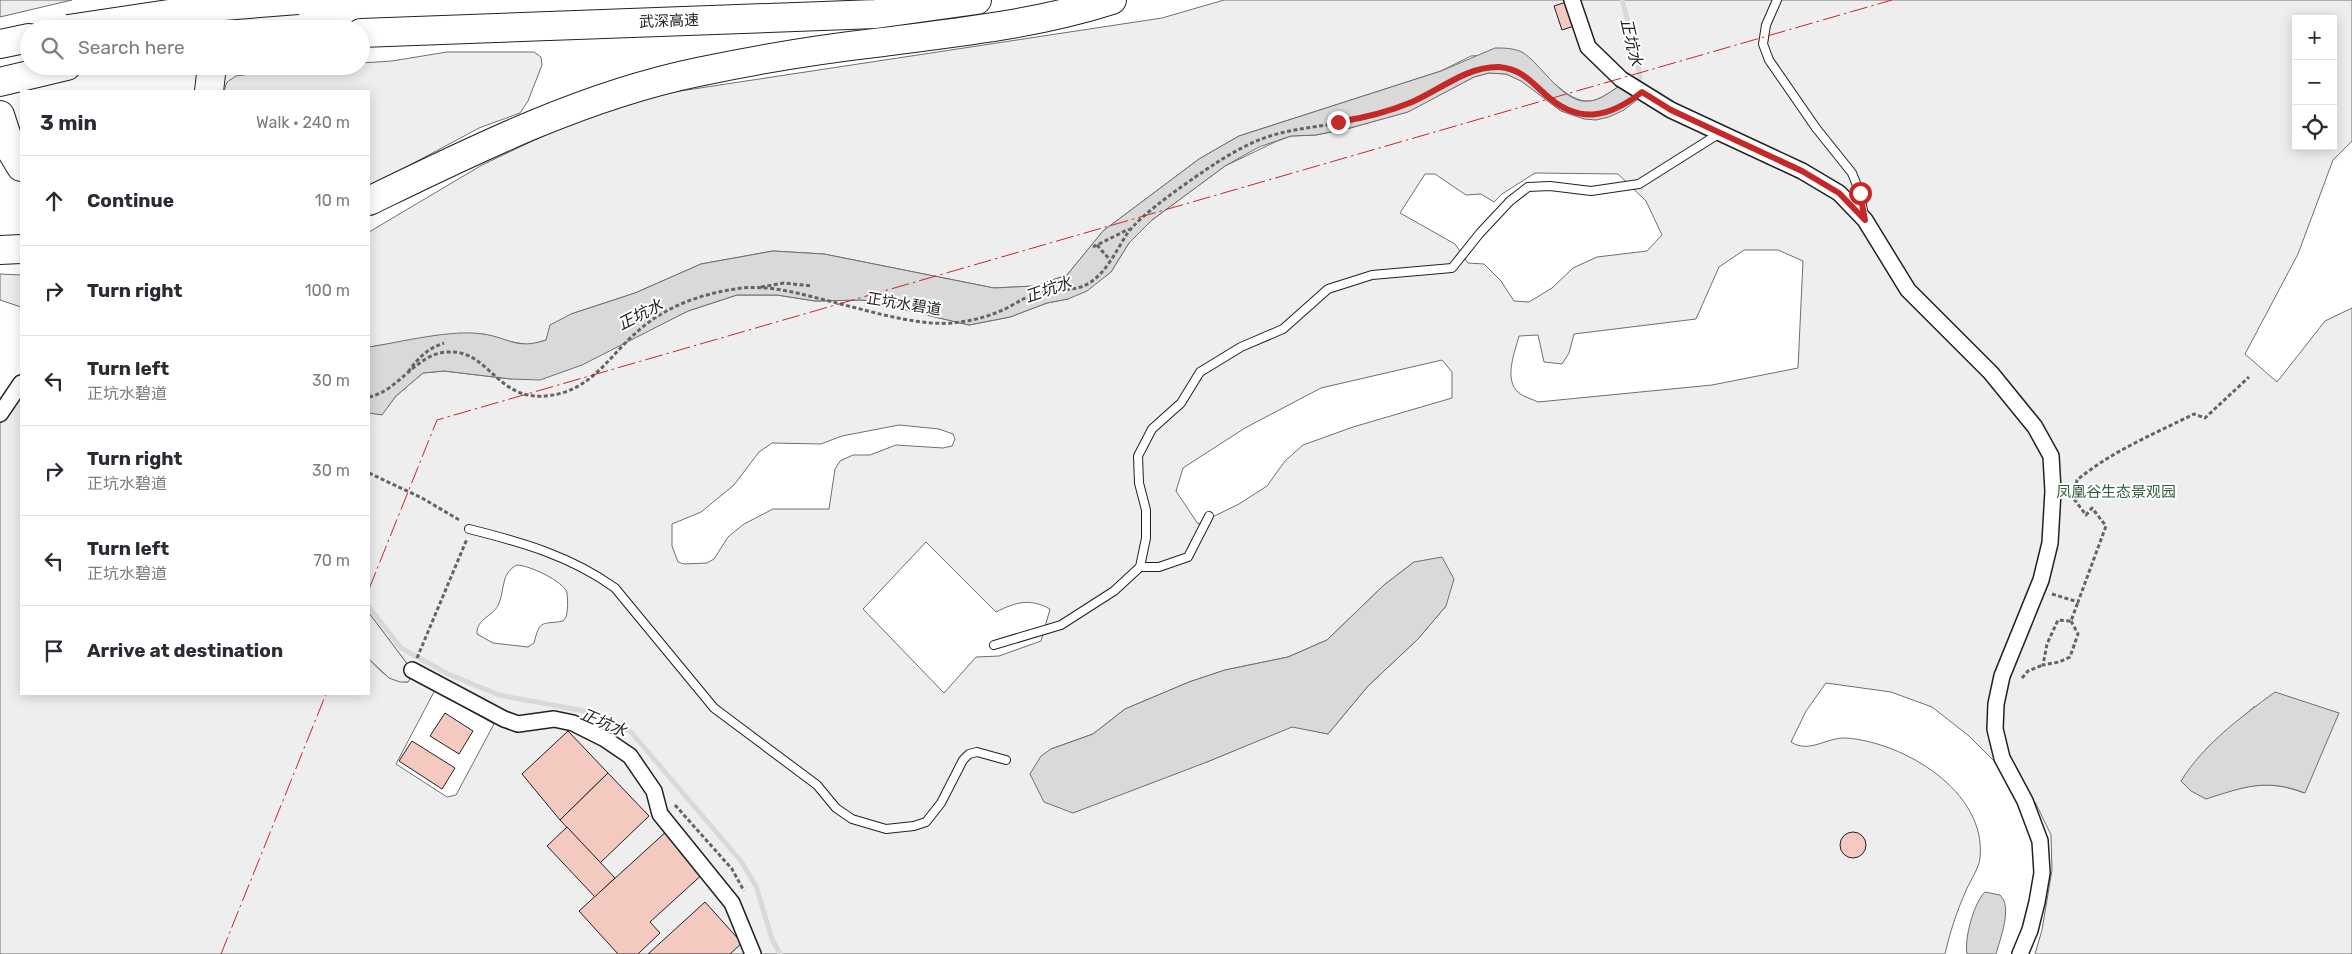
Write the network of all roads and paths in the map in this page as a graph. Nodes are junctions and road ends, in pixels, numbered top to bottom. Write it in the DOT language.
graph roads {
  1 [pos="206,0"];
  2 [pos="298,0"];
  3 [pos="977,0"];
  4 [pos="1112,0"];
  5 [pos="1572,0"];
  6 [pos="1777,0"];
  7 [pos="129,20"];
  8 [pos="209,20"];
  9 [pos="370,32"];
  10 [pos="20,40"];
  11 [pos="0,44"];
  12 [pos="30,75"];
  13 [pos="211,75"];
  14 [pos="0,82"];
  15 [pos="209,90"];
  16 [pos="1642,92"];
  17 [pos="0,115"];
  18 [pos="1720,133"];
  19 [pos="20,166"];
  20 [pos="370,202"];
  21 [pos="1865,220"];
  22 [pos="1130,229"];
  23 [pos="20,249"];
  24 [pos="0,250"];
  25 [pos="1110,260"];
  26 [pos="812,286"];
  27 [pos="758,288"];
  28 [pos="444,343"];
  29 [pos="404,377"];
  30 [pos="2249,377"];
  31 [pos="20,384"];
  32 [pos="370,397"];
  33 [pos="0,414"];
  34 [pos="370,473"];
  35 [pos="1210,516"];
  36 [pos="469,529"];
  37 [pos="1140,567"];
  38 [pos="2037,590"];
  39 [pos="2078,602"];
  40 [pos="2071,621"];
  41 [pos="994,644"];
  42 [pos="421,648"];
  43 [pos="2043,665"];
  44 [pos="412,670"];
  45 [pos="2022,678"];
  46 [pos="1006,760"];
  47 [pos="753,954"];
  48 [pos="2020,954"];
  1 -- 8 [label="highway"];
  2 -- 7 [label="highway, bridge"];
  3 -- 9 [label="highway, 武深高速"];
  4 -- 20 [label="highway"];
  5 -- 16 [label="street"];
  6 -- 21 [label="lane"];
  10 -- 11 [label="highway"];
  12 -- 14 [label="highway"];
  13 -- 15 [label="highway"];
  16 -- 18 [label="street"];
  16 -- 22 [label="path, 正坑水碧道"];
  17 -- 19 [label="highway"];
  18 -- 21 [label="street"];
  18 -- 37 [label="lane"];
  21 -- 38 [label="street"];
  22 -- 25 [label="path, 正坑水碧道"];
  22 -- 25 [label="path"];
  23 -- 24 [label="highway"];
  25 -- 27 [label="path, 正坑水碧道"];
  26 -- 27 [label="path"];
  27 -- 29 [label="path, 正坑水碧道"];
  28 -- 29 [label="path"];
  29 -- 32 [label="path, 正坑水碧道"];
  30 -- 39 [label="path"];
  31 -- 33 [label="street"];
  34 -- 36 [label="path"];
  35 -- 37 [label="lane"];
  36 -- 42 [label="path"];
  36 -- 46 [label="lane"];
  37 -- 41 [label="lane"];
  38 -- 39 [label="path"];
  38 -- 48 [label="street"];
  39 -- 40 [label="path"];
  40 -- 43 [label="path"];
  40 -- 43 [label="path"];
  43 -- 45 [label="path"];
  44 -- 47 [label="street"];
}
